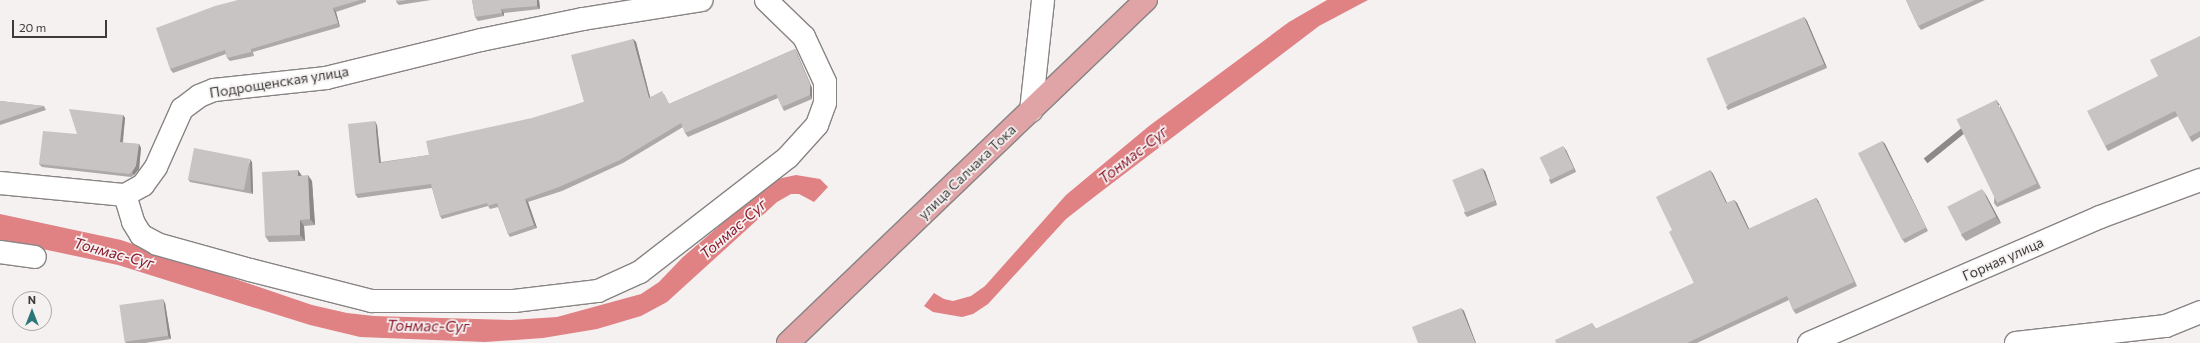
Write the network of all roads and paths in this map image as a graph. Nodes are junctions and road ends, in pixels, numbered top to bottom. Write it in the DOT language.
graph roads {
  1 [pos="701,0"];
  2 [pos="766,0"];
  3 [pos="1043,0"];
  4 [pos="1146,0"];
  5 [pos="1031,111"];
  6 [pos="2200,180"];
  7 [pos="0,183"];
  8 [pos="125,195"];
  9 [pos="0,252"];
  10 [pos="35,257"];
  11 [pos="2200,312"];
  12 [pos="788,343"];
  13 [pos="1809,343"];
  14 [pos="2016,343"];
  1 -- 8 [label="street, Подрощенская улица"];
  2 -- 8 [label="street"];
  3 -- 5 [label="street"];
  4 -- 5 [label="main road, улица Салчака Тока"];
  5 -- 12 [label="main road, улица Салчака Тока"];
  6 -- 13 [label="street, Горная улица"];
  7 -- 8 [label="street"];
  9 -- 10 [label="street"];
  11 -- 14 [label="street"];
}
